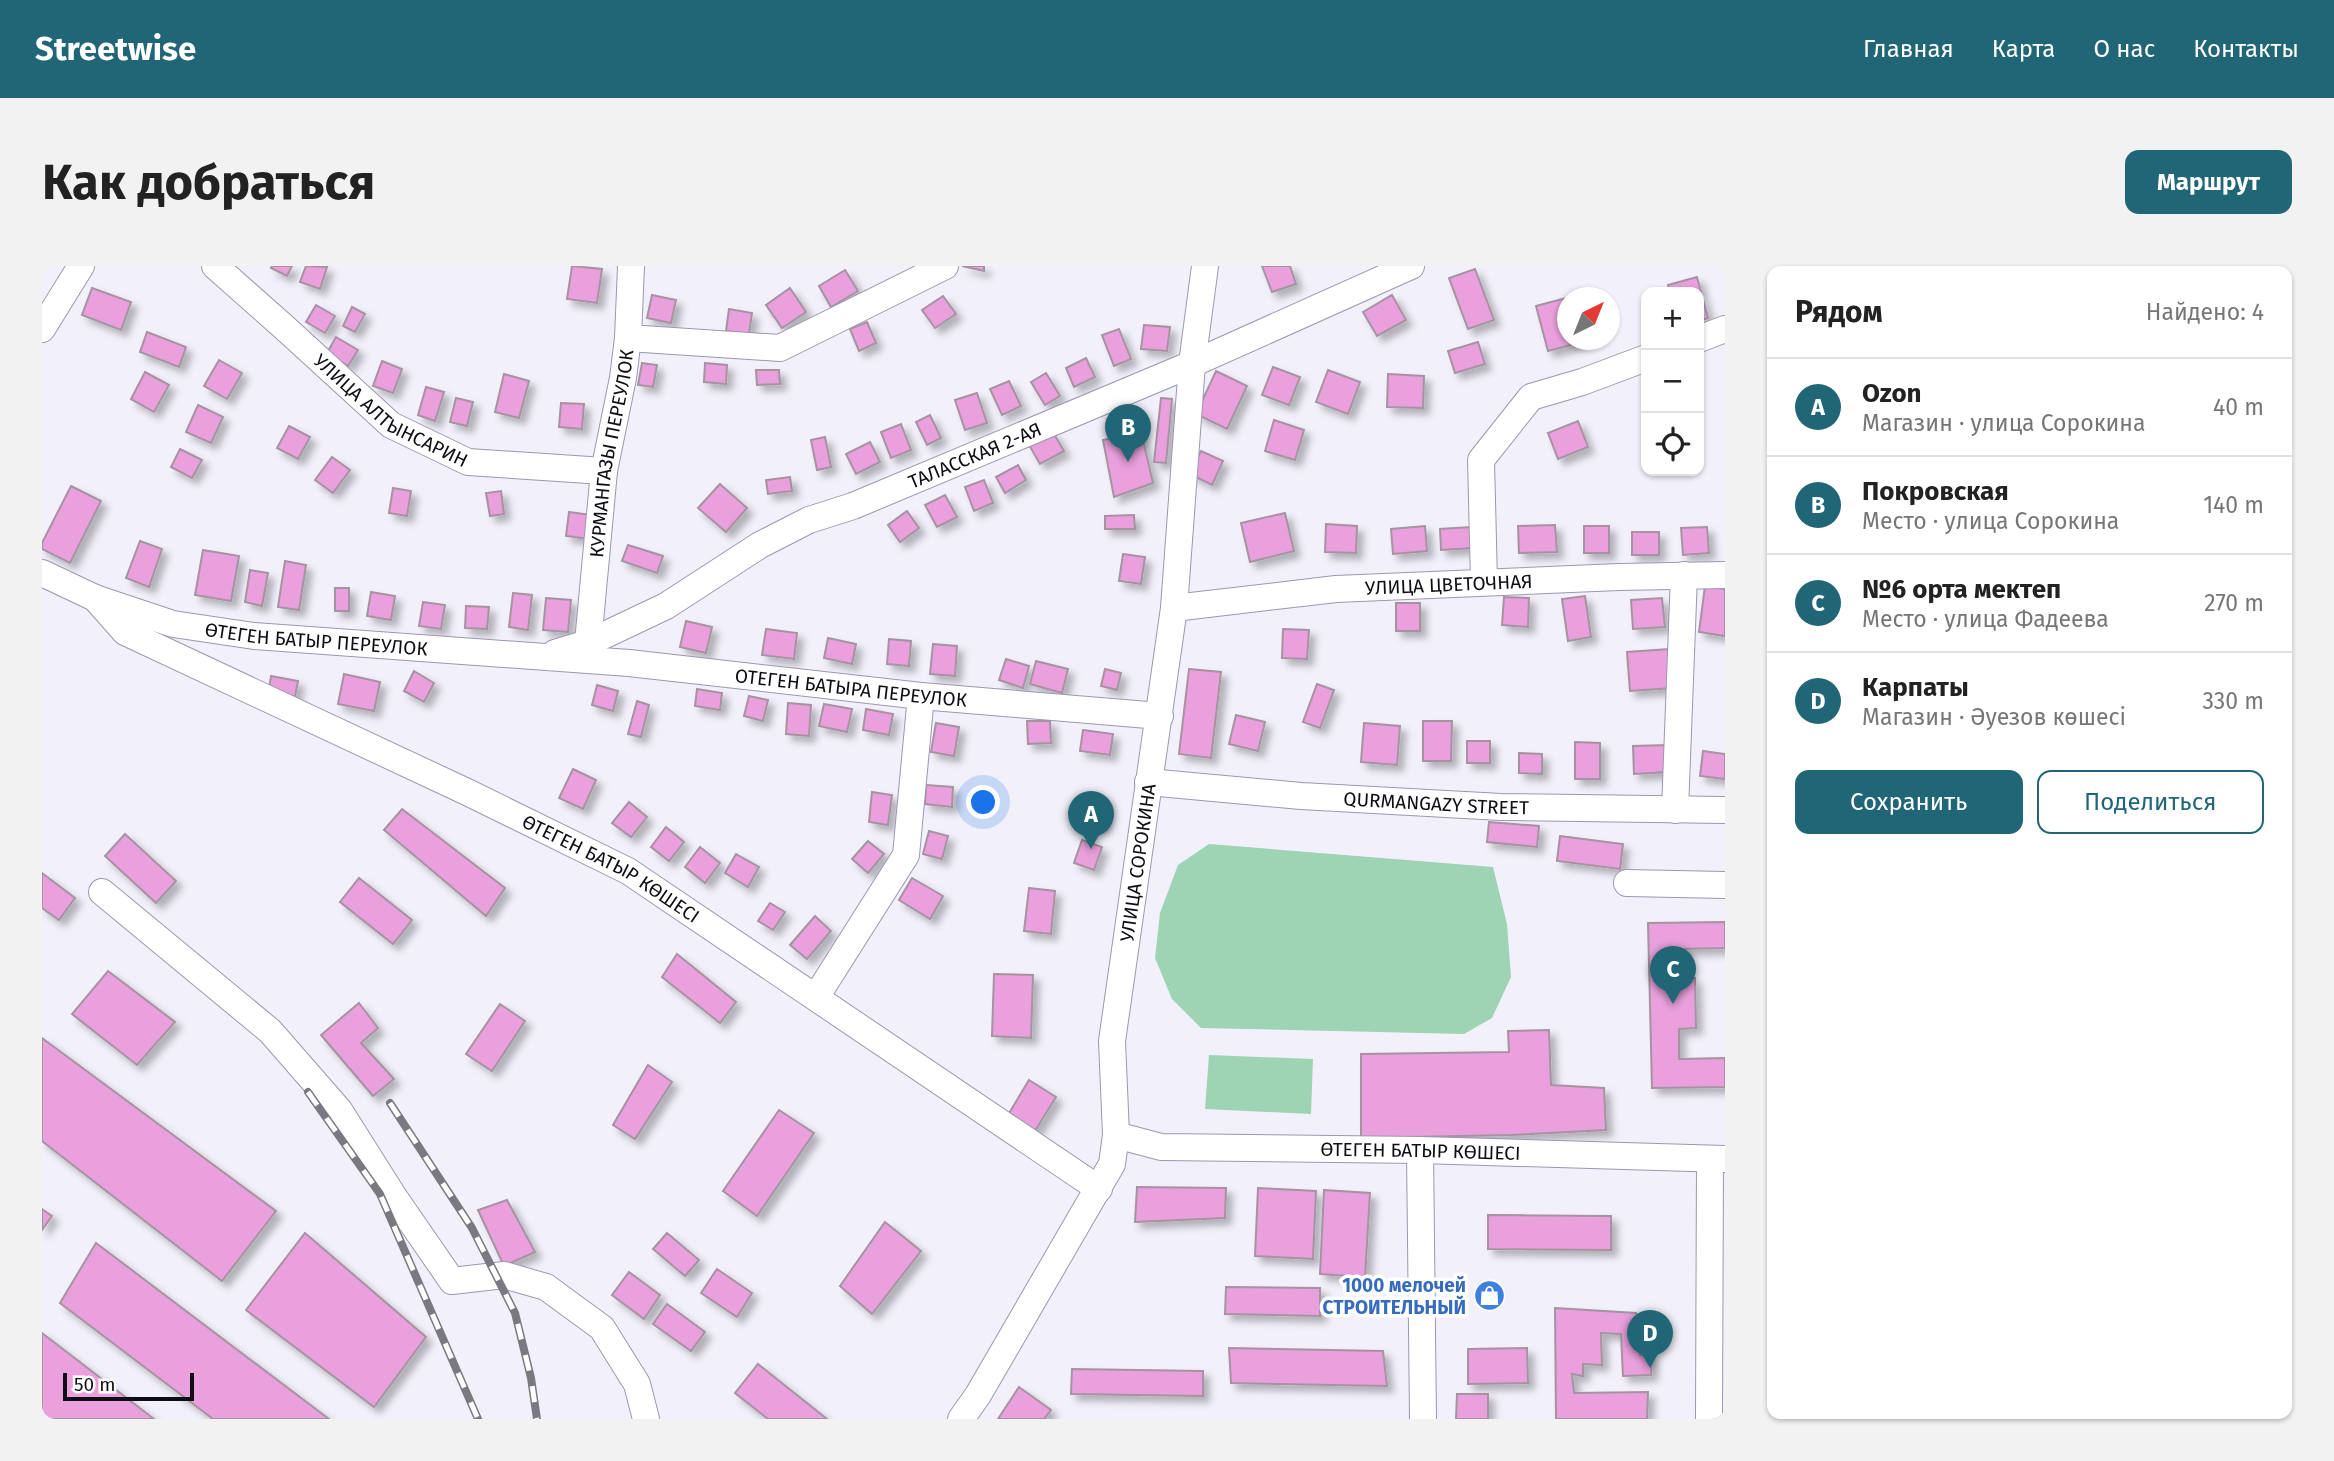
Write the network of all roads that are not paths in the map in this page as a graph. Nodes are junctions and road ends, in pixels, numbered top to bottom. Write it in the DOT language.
graph roads {
  1 [pos="80,266"];
  2 [pos="215,266"];
  3 [pos="631,266"];
  4 [pos="944,266"];
  5 [pos="1205,266"];
  6 [pos="1411,266"];
  7 [pos="42,329"];
  8 [pos="1725,329"];
  9 [pos="1704,337"];
  10 [pos="628,338"];
  11 [pos="1641,360"];
  12 [pos="1192,364"];
  13 [pos="604,471"];
  14 [pos="42,573"];
  15 [pos="1684,575"];
  16 [pos="1725,575"];
  17 [pos="1484,583"];
  18 [pos="96,598"];
  19 [pos="1174,608"];
  20 [pos="587,643"];
  21 [pos="544,656"];
  22 [pos="921,696"];
  23 [pos="1160,716"];
  24 [pos="1148,782"];
  25 [pos="1675,810"];
  26 [pos="1725,810"];
  27 [pos="1627,883"];
  28 [pos="1725,885"];
  29 [pos="102,892"];
  30 [pos="816,997"];
  31 [pos="1116,1135"];
  32 [pos="1420,1150"];
  33 [pos="1717,1159"];
  34 [pos="1099,1189"];
  35 [pos="646,1419"];
  36 [pos="961,1419"];
  37 [pos="1423,1419"];
  38 [pos="1709,1419"];
  1 -- 7 [label="street"];
  2 -- 13 [label="street, УЛИЦА АЛТЫНСАРИН"];
  3 -- 10 [label="street, КУРМАНГАЗЫ ПЕРЕУЛОК"];
  4 -- 10 [label="street"];
  5 -- 12 [label="street, УЛИЦА СОРОКИНА"];
  6 -- 12 [label="street, ТАЛАССКАЯ 2-АЯ"];
  8 -- 9 [label="street"];
  10 -- 13 [label="street, КУРМАНГАЗЫ ПЕРЕУЛОК"];
  11 -- 17 [label="street"];
  12 -- 19 [label="street, УЛИЦА СОРОКИНА"];
  12 -- 20 [label="street, ТАЛАССКАЯ 2-АЯ"];
  13 -- 20 [label="street, КУРМАНГАЗЫ ПЕРЕУЛОК"];
  14 -- 18 [label="street, ӨТЕГЕН БАТЫР ПЕРЕУЛОК"];
  15 -- 16 [label="street, УЛИЦА ЦВЕТОЧНАЯ"];
  15 -- 17 [label="street, УЛИЦА ЦВЕТОЧНАЯ"];
  15 -- 25 [label="street"];
  17 -- 19 [label="street, УЛИЦА ЦВЕТОЧНАЯ"];
  18 -- 21 [label="street, ӨТЕГЕН БАТЫР ПЕРЕУЛОК"];
  18 -- 30 [label="street, ӨТЕГЕН БАТЫР КӨШЕСІ"];
  19 -- 23 [label="street, УЛИЦА СОРОКИНА"];
  20 -- 21 [label="street, ТАЛАССКАЯ 2-АЯ"];
  21 -- 22 [label="street, ОТЕГЕН БАТЫРА ПЕРЕУЛОК"];
  22 -- 23 [label="street, ОТЕГЕН БАТЫРА ПЕРЕУЛОК"];
  22 -- 30 [label="street"];
  23 -- 24 [label="street, УЛИЦА СОРОКИНА"];
  24 -- 25 [label="street, QURMANGAZY STREET"];
  24 -- 31 [label="street, УЛИЦА СОРОКИНА"];
  25 -- 26 [label="street, QURMANGAZY STREET"];
  27 -- 28 [label="street"];
  29 -- 35 [label="street"];
  30 -- 34 [label="street, ӨТЕГЕН БАТЫР КӨШЕСІ"];
  31 -- 32 [label="street, ӨТЕГЕН БАТЫР КӨШЕСІ"];
  31 -- 34 [label="street, УЛИЦА СОРОКИНА"];
  32 -- 33 [label="street, ӨТЕГЕН БАТЫР КӨШЕСІ"];
  32 -- 37 [label="street"];
  33 -- 38 [label="street"];
  34 -- 36 [label="street, УЛИЦА СОРОКИНА"];
}
